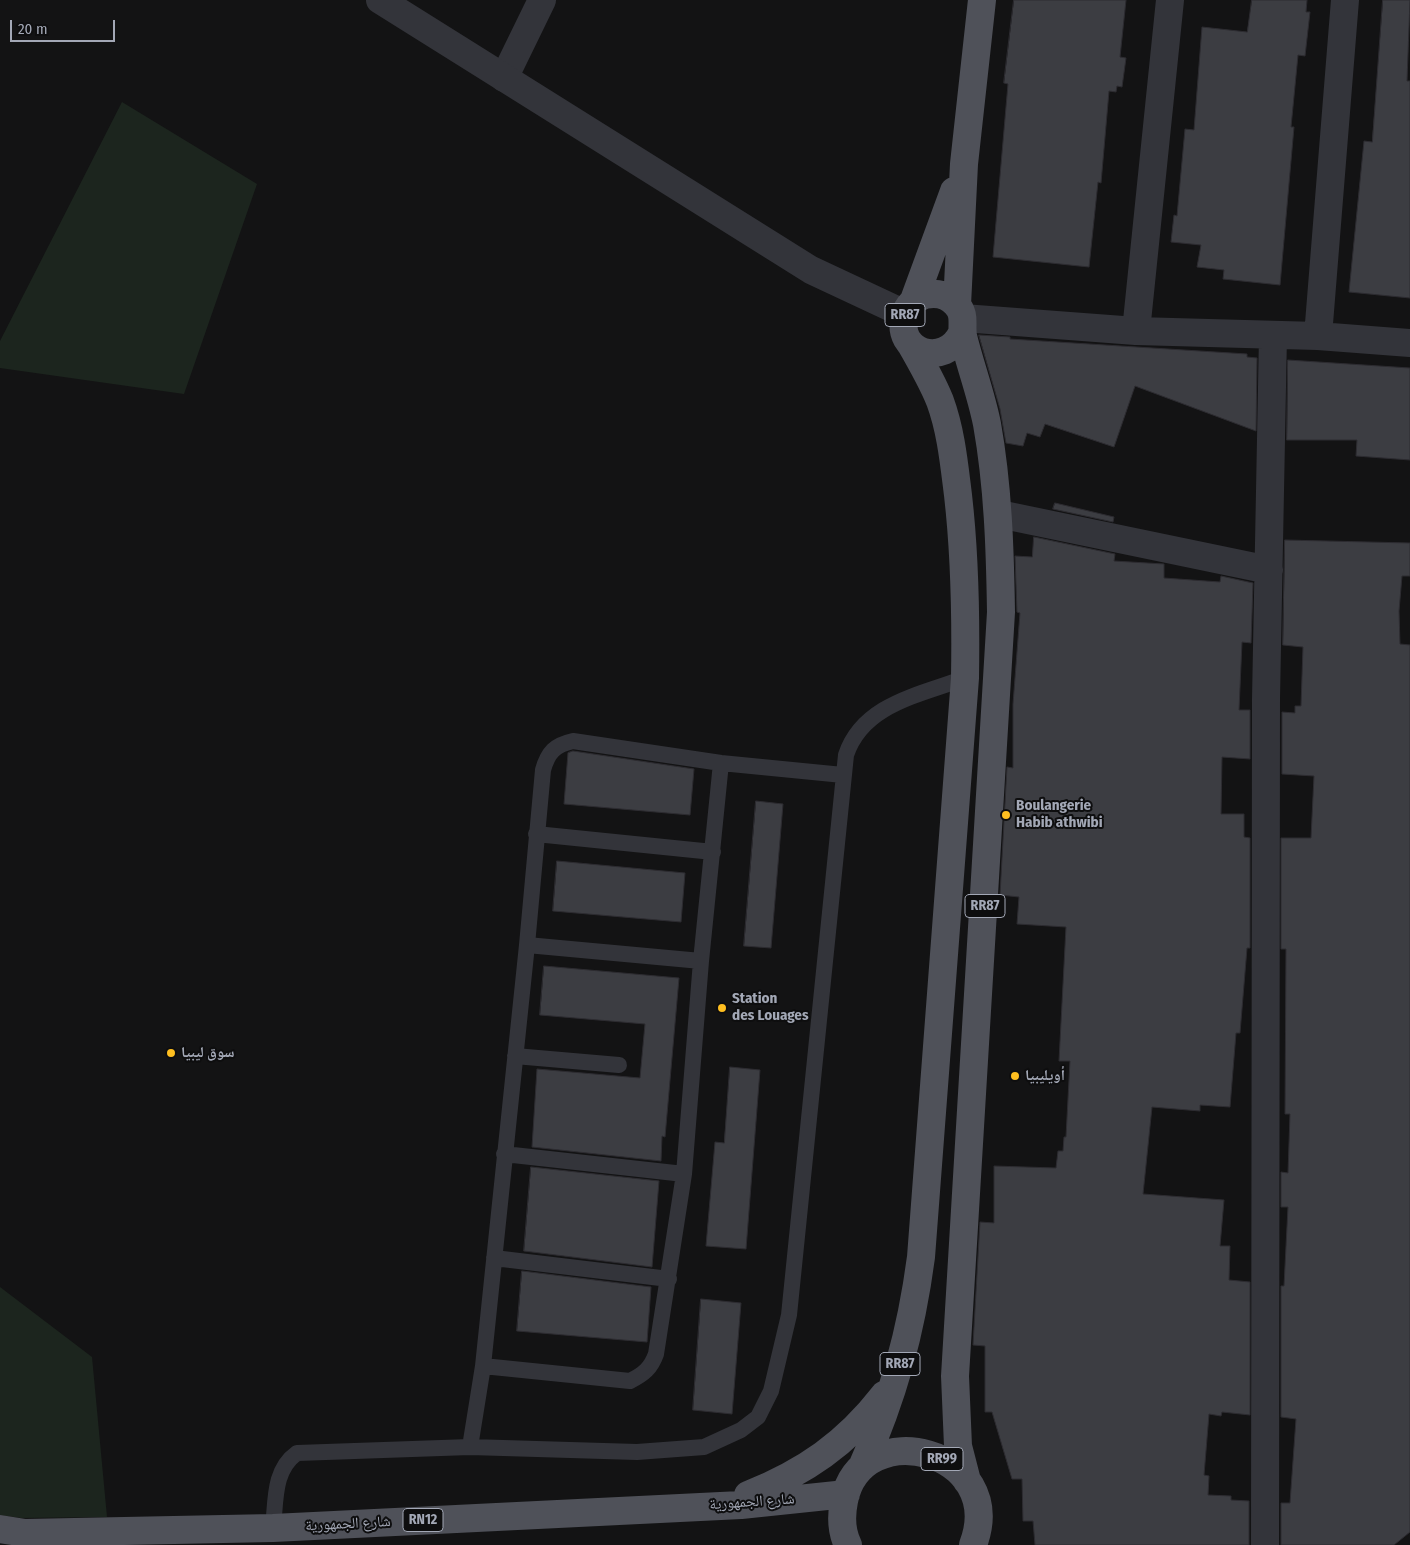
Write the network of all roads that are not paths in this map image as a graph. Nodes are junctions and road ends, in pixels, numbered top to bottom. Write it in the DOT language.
graph roads {
  1 [pos="380,0"];
  2 [pos="542,0"];
  3 [pos="982,0"];
  4 [pos="1170,0"];
  5 [pos="1345,0"];
  6 [pos="504,78"];
  7 [pos="964,164"];
  8 [pos="910,307"];
  9 [pos="961,319"];
  10 [pos="1136,331"];
  11 [pos="1273,334"];
  12 [pos="1318,336"];
  13 [pos="1410,343"];
  14 [pos="910,344"];
  15 [pos="998,514"];
  16 [pos="1269,570"];
  17 [pos="965,678"];
  18 [pos="721,763"];
  19 [pos="843,775"];
  20 [pos="536,834"];
  21 [pos="713,852"];
  22 [pos="527,945"];
  23 [pos="701,961"];
  24 [pos="515,1056"];
  25 [pos="619,1065"];
  26 [pos="504,1154"];
  27 [pos="684,1174"];
  28 [pos="494,1258"];
  29 [pos="669,1279"];
  30 [pos="482,1366"];
  31 [pos="896,1380"];
  32 [pos="470,1447"];
  33 [pos="862,1467"];
  34 [pos="967,1481"];
  35 [pos="846,1494"];
  36 [pos="708,1506"];
  37 [pos="0,1529"];
  38 [pos="273,1537"];
  39 [pos="978,1541"];
  40 [pos="848,1545"];
  41 [pos="1265,1545"];
  1 -- 6 [label="street"];
  2 -- 6 [label="street"];
  3 -- 7 [label="main road, RR87"];
  4 -- 10 [label="street"];
  5 -- 12 [label="street"];
  6 -- 8 [label="street"];
  7 -- 8 [label="main road, RR87"];
  7 -- 9 [label="main road, RR87"];
  8 -- 9 [label="main road, RR87"];
  8 -- 14 [label="main road, RR87"];
  9 -- 10 [label="street"];
  9 -- 14 [label="main road, RR87"];
  9 -- 15 [label="main road, RR87"];
  10 -- 11 [label="street"];
  11 -- 12 [label="street"];
  11 -- 16 [label="street"];
  12 -- 13 [label="street"];
  14 -- 17 [label="main road, RR87"];
  15 -- 16 [label="street"];
  15 -- 34 [label="main road, RR87"];
  16 -- 41 [label="street"];
  17 -- 19 [label="lane"];
  17 -- 31 [label="main road, RR87"];
  18 -- 19 [label="lane"];
  18 -- 20 [label="lane"];
  18 -- 21 [label="lane"];
  19 -- 32 [label="lane"];
  20 -- 21 [label="lane"];
  20 -- 22 [label="lane"];
  21 -- 23 [label="lane"];
  22 -- 23 [label="lane"];
  22 -- 24 [label="lane"];
  23 -- 27 [label="lane"];
  24 -- 25 [label="lane"];
  24 -- 26 [label="lane"];
  26 -- 27 [label="lane"];
  26 -- 28 [label="lane"];
  27 -- 29 [label="lane"];
  28 -- 29 [label="lane"];
  28 -- 30 [label="lane"];
  29 -- 30 [label="lane"];
  30 -- 32 [label="lane"];
  31 -- 33 [label="main road, RR87"];
  31 -- 36 [label="main road"];
  32 -- 38 [label="lane"];
  33 -- 34 [label="main road, RR99"];
  33 -- 35 [label="main road"];
  34 -- 39 [label="main road, RR99"];
  35 -- 36 [label="main road, شارع الجمهورية / RN12"];
  35 -- 40 [label="main road"];
  36 -- 38 [label="main road, شارع الجمهورية / RN12"];
  37 -- 38 [label="main road, شارع الجمهورية / RN12"];
}
